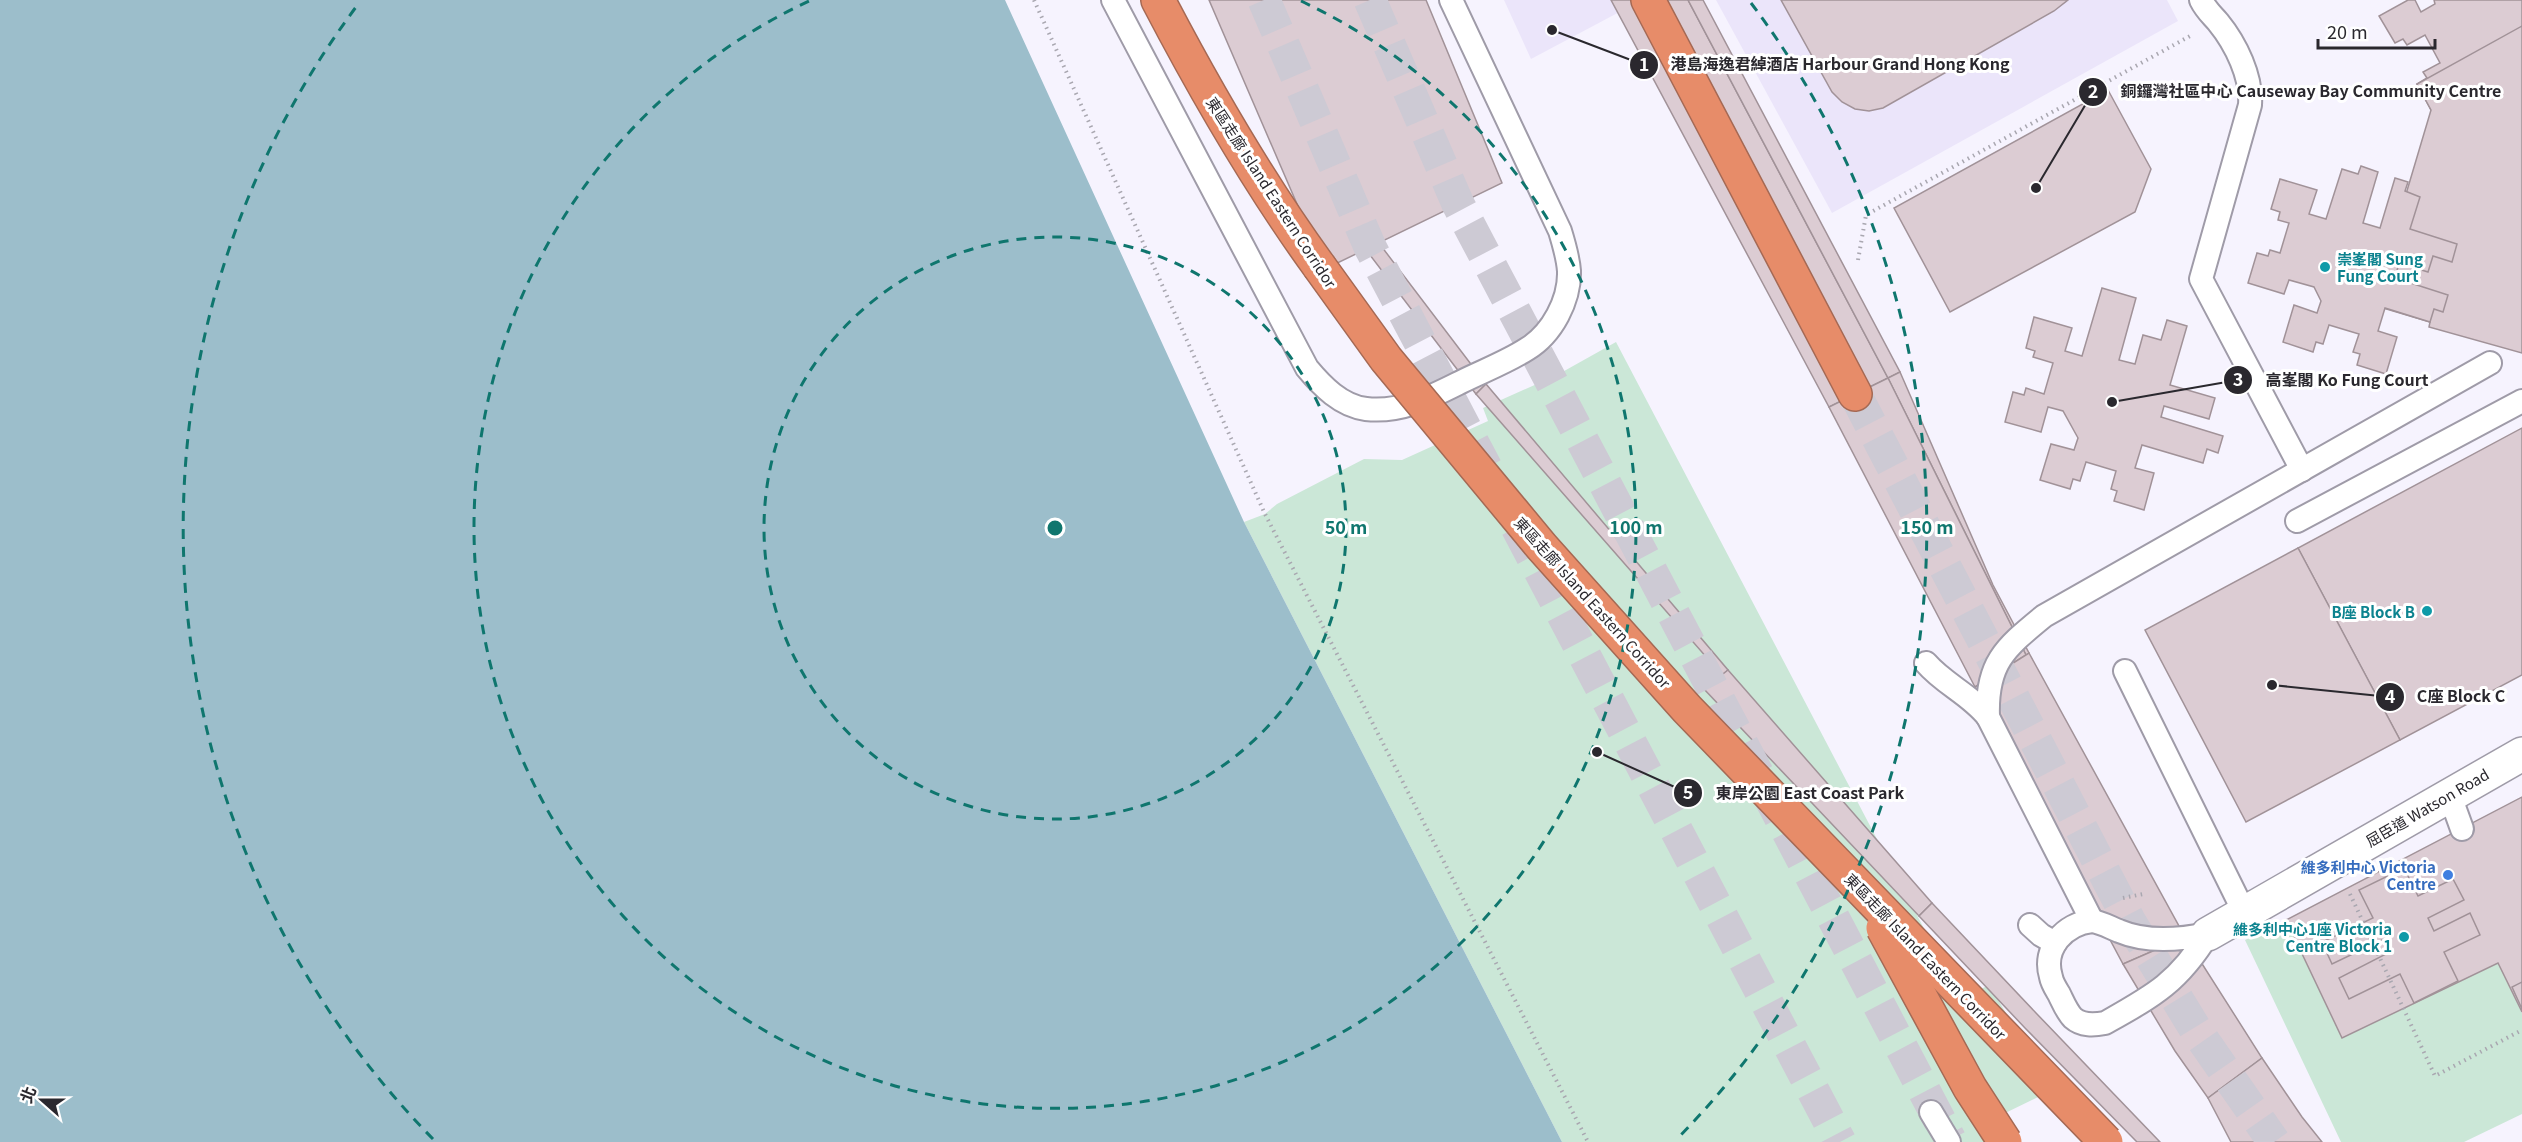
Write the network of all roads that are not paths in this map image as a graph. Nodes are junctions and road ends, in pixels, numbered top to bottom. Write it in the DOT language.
graph roads {
  1 [pos="1113,0"];
  2 [pos="1158,0"];
  3 [pos="1451,0"];
  4 [pos="1648,0"];
  5 [pos="2201,0"];
  6 [pos="2490,363"];
  7 [pos="1855,394"];
  8 [pos="2522,401"];
  9 [pos="2302,470"];
  10 [pos="2297,521"];
  11 [pos="1926,663"];
  12 [pos="2125,671"];
  13 [pos="1988,717"];
  14 [pos="2522,754"];
  15 [pos="2450,793"];
  16 [pos="2462,829"];
  17 [pos="1863,892"];
  18 [pos="2244,912"];
  19 [pos="2092,921"];
  20 [pos="2030,925"];
  21 [pos="2208,934"];
  22 [pos="2055,943"];
  23 [pos="1931,1112"];
  24 [pos="1949,1142"];
  25 [pos="2005,1142"];
  26 [pos="2106,1142"];
  1 -- 3 [label="lane"];
  2 -- 17 [label="highway, 東區走廊 Island Eastern Corridor, bridge"];
  4 -- 7 [label="highway"];
  5 -- 9 [label="lane"];
  6 -- 9 [label="lane"];
  8 -- 10 [label="lane"];
  9 -- 13 [label="lane"];
  11 -- 13 [label="lane"];
  12 -- 18 [label="lane"];
  13 -- 19 [label="lane"];
  14 -- 15 [label="street, 屈臣道 Watson Road"];
  15 -- 16 [label="lane"];
  15 -- 18 [label="street, 屈臣道 Watson Road"];
  17 -- 25 [label="highway, bridge"];
  17 -- 26 [label="highway, 東區走廊 Island Eastern Corridor, bridge"];
  18 -- 21 [label="street, 屈臣道 Watson Road"];
  19 -- 21 [label="lane"];
  19 -- 22 [label="lane"];
  20 -- 22 [label="lane"];
  21 -- 22 [label="lane"];
  23 -- 24 [label="lane"];
}
